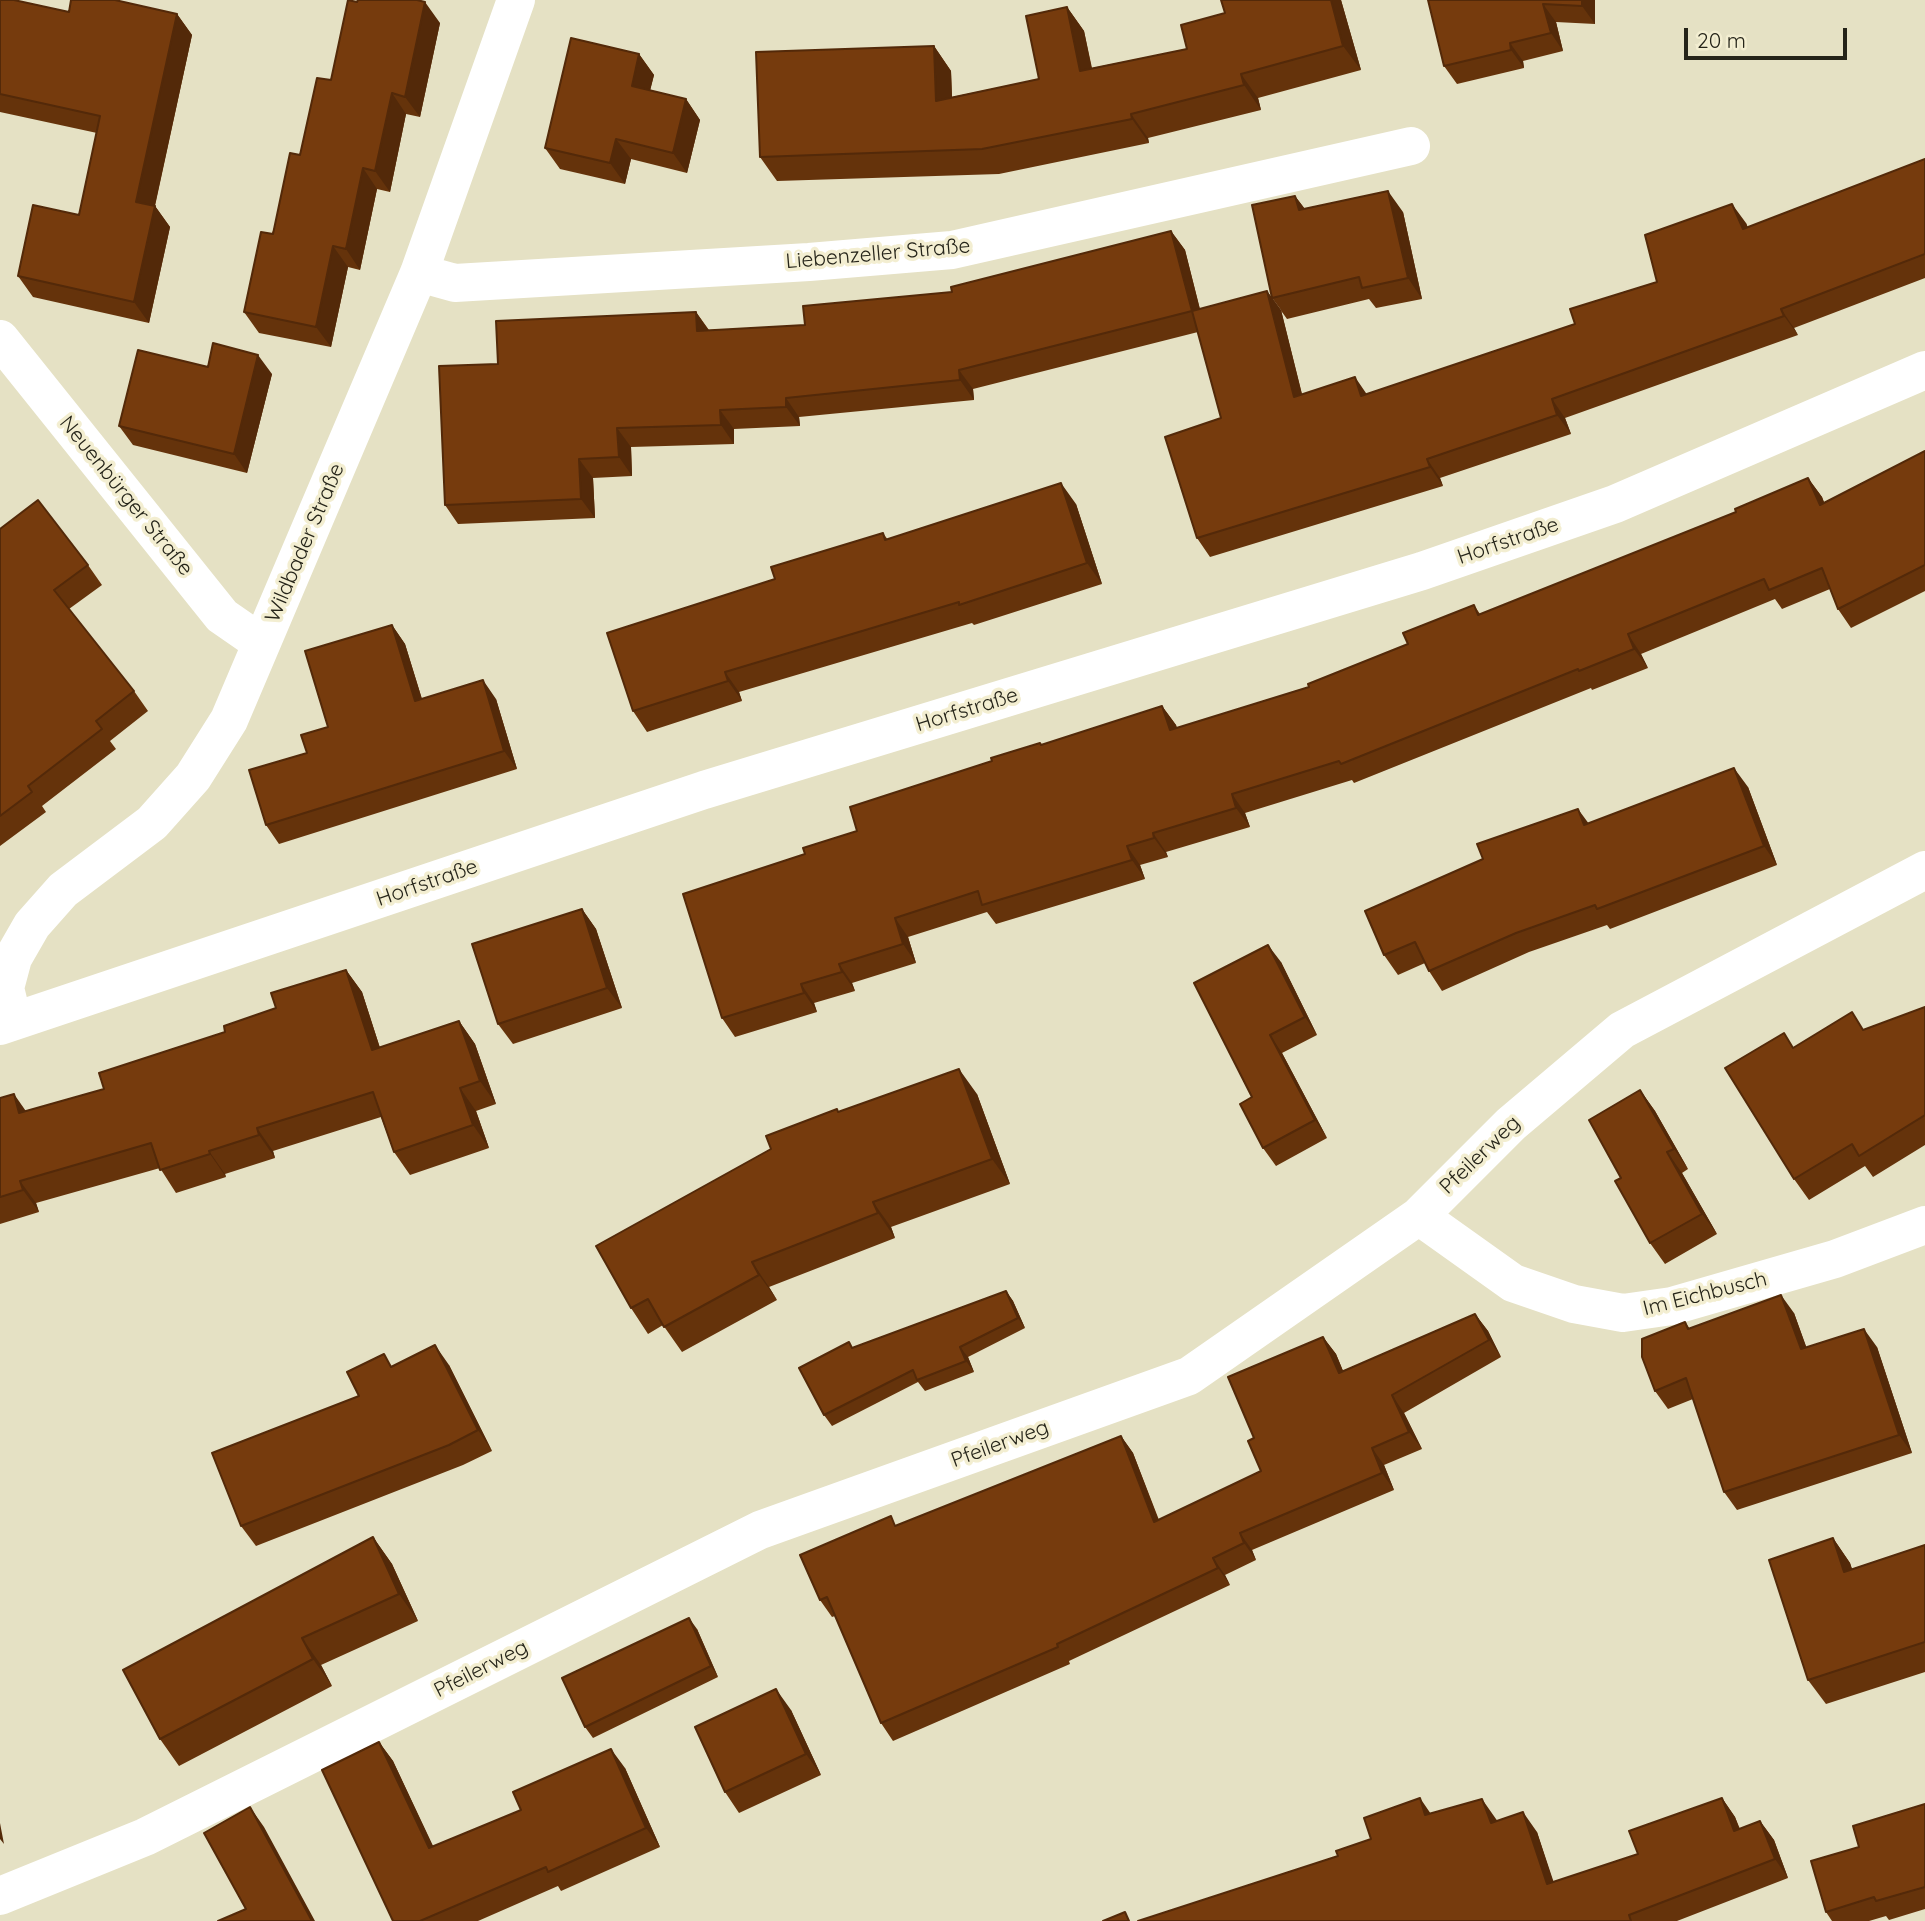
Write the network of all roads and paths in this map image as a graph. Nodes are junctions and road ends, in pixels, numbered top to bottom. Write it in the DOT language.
graph roads {
  1 [pos="516,0"];
  2 [pos="1410,146"];
  3 [pos="419,273"];
  4 [pos="0,339"];
  5 [pos="1925,370"];
  6 [pos="261,643"];
  7 [pos="1925,870"];
  8 [pos="7,1024"];
  9 [pos="1419,1216"];
  10 [pos="1925,1225"];
  11 [pos="0,1896"];
  1 -- 3 [label="street, Wildbader Straße"];
  2 -- 3 [label="street, Liebenzeller Straße"];
  3 -- 6 [label="street, Wildbader Straße"];
  4 -- 6 [label="street, Neuenbürger Straße"];
  5 -- 8 [label="street, Horfstraße"];
  6 -- 8 [label="street, Wildbader Straße"];
  7 -- 9 [label="street, Pfeilerweg"];
  9 -- 10 [label="street, Im Eichbusch"];
  9 -- 11 [label="street, Pfeilerweg"];
}
